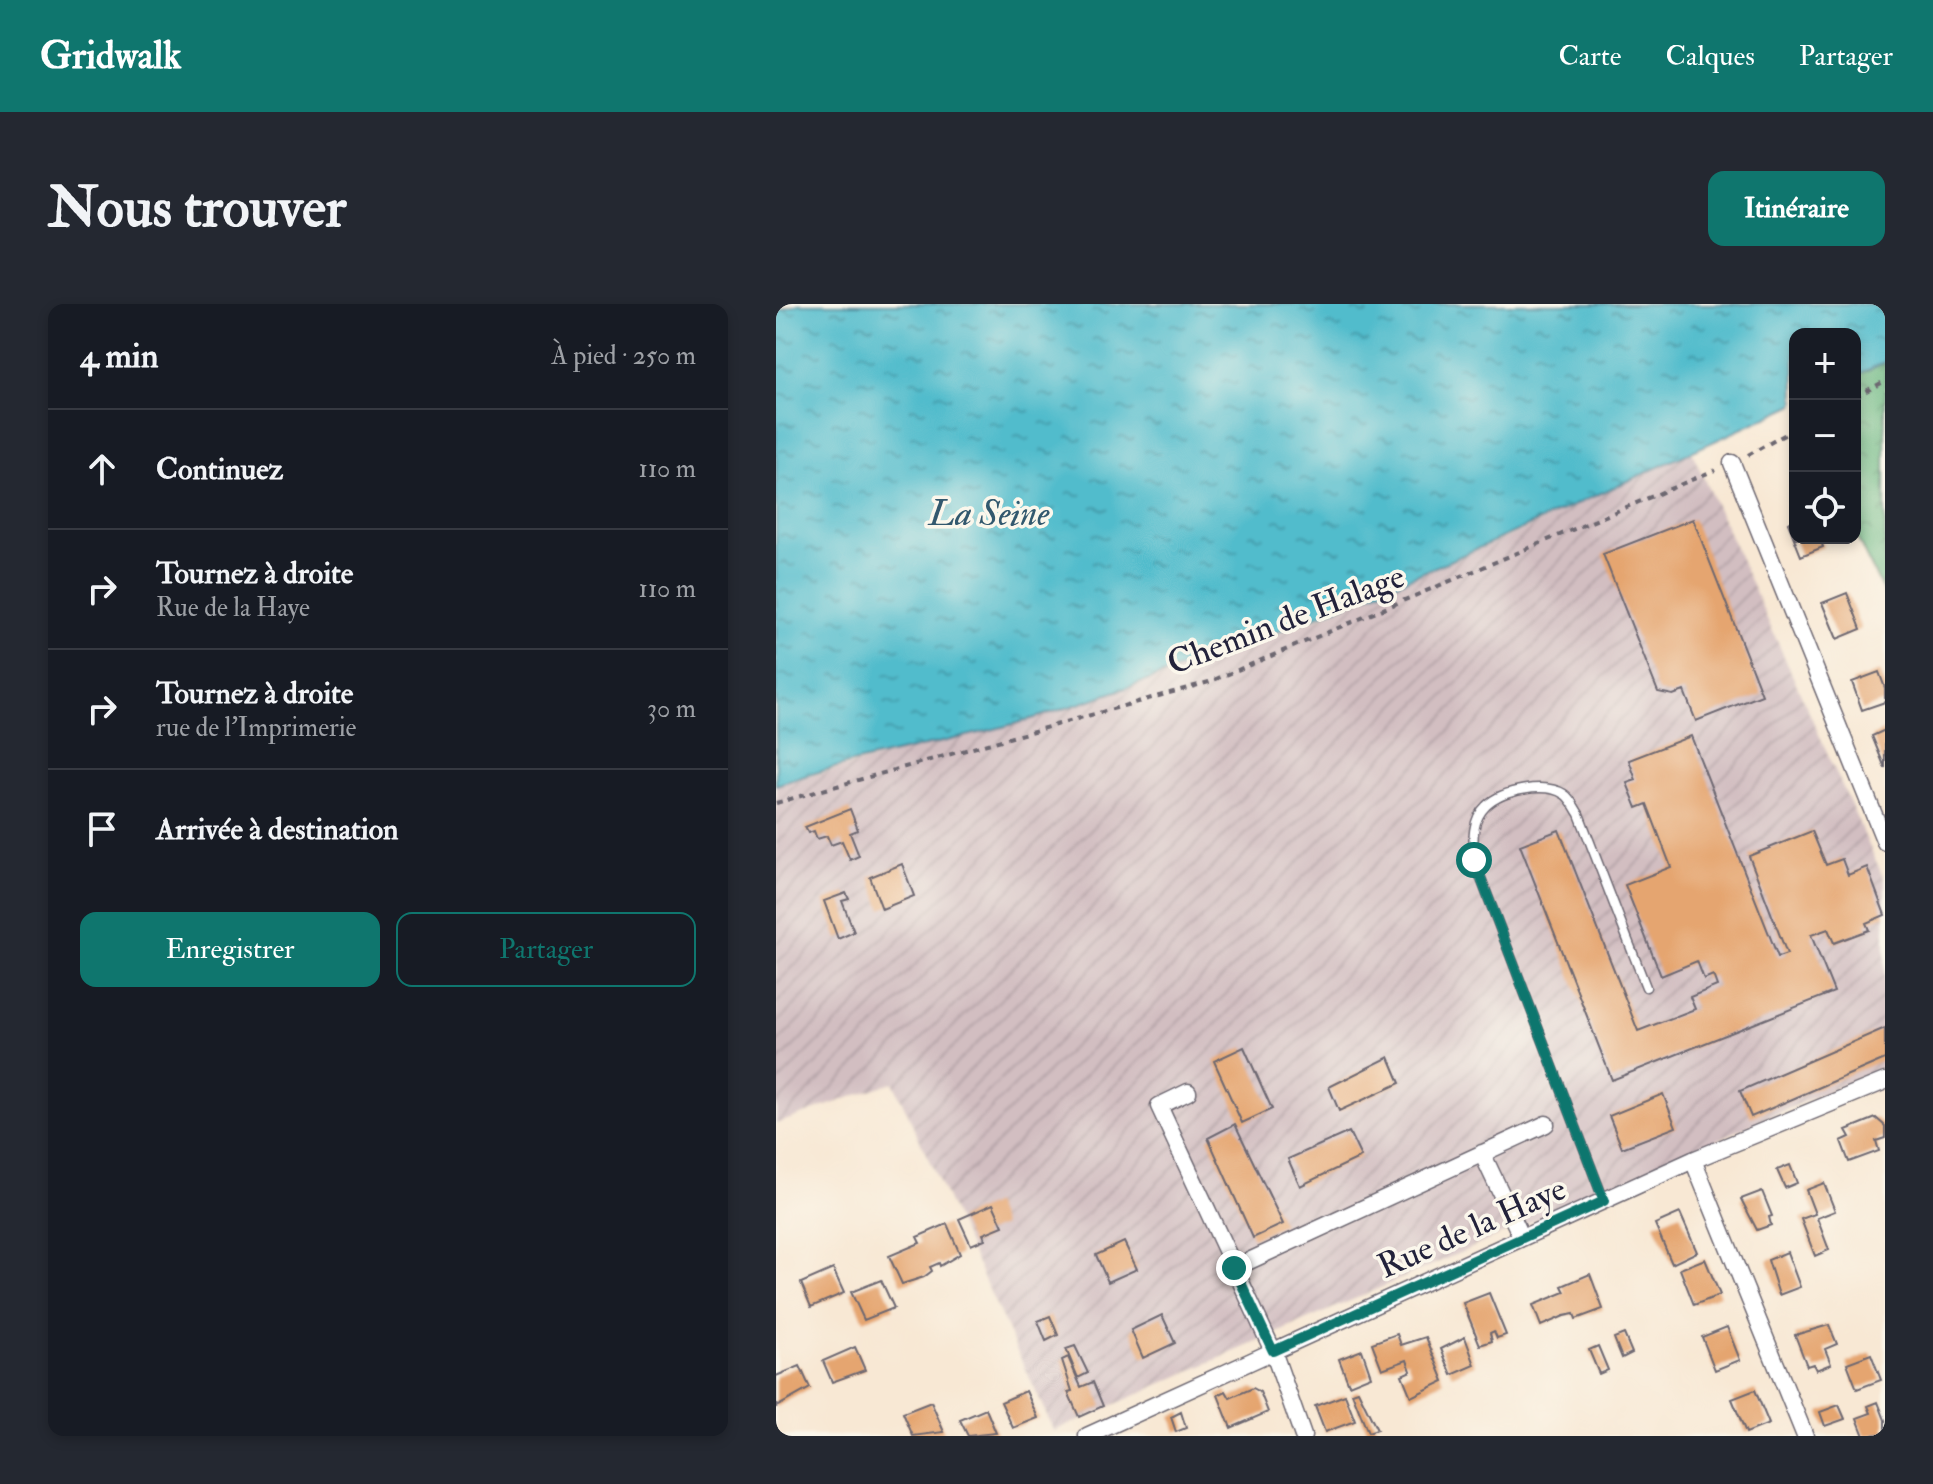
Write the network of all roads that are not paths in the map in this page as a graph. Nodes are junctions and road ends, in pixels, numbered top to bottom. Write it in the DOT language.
graph roads {
  1 [pos="1732,463"];
  2 [pos="1885,842"];
  3 [pos="1646,987"];
  4 [pos="1885,1081"];
  5 [pos="1188,1092"];
  6 [pos="1546,1124"];
  7 [pos="1482,1153"];
  8 [pos="1693,1160"];
  9 [pos="1604,1201"];
  10 [pos="1522,1238"];
  11 [pos="1234,1268"];
  12 [pos="1273,1351"];
  13 [pos="1087,1436"];
  14 [pos="1303,1436"];
  15 [pos="1805,1436"];
  1 -- 2 [label="street"];
  3 -- 9 [label="lane"];
  4 -- 8 [label="street, Rue de la Haye"];
  5 -- 11 [label="street"];
  6 -- 7 [label="street"];
  7 -- 10 [label="street"];
  7 -- 11 [label="street"];
  8 -- 9 [label="street, Rue de la Haye"];
  8 -- 15 [label="street"];
  9 -- 10 [label="street, Rue de la Haye"];
  10 -- 12 [label="street, Rue de la Haye"];
  11 -- 12 [label="street"];
  12 -- 13 [label="street, Rue de la Haye"];
  12 -- 14 [label="street"];
}
